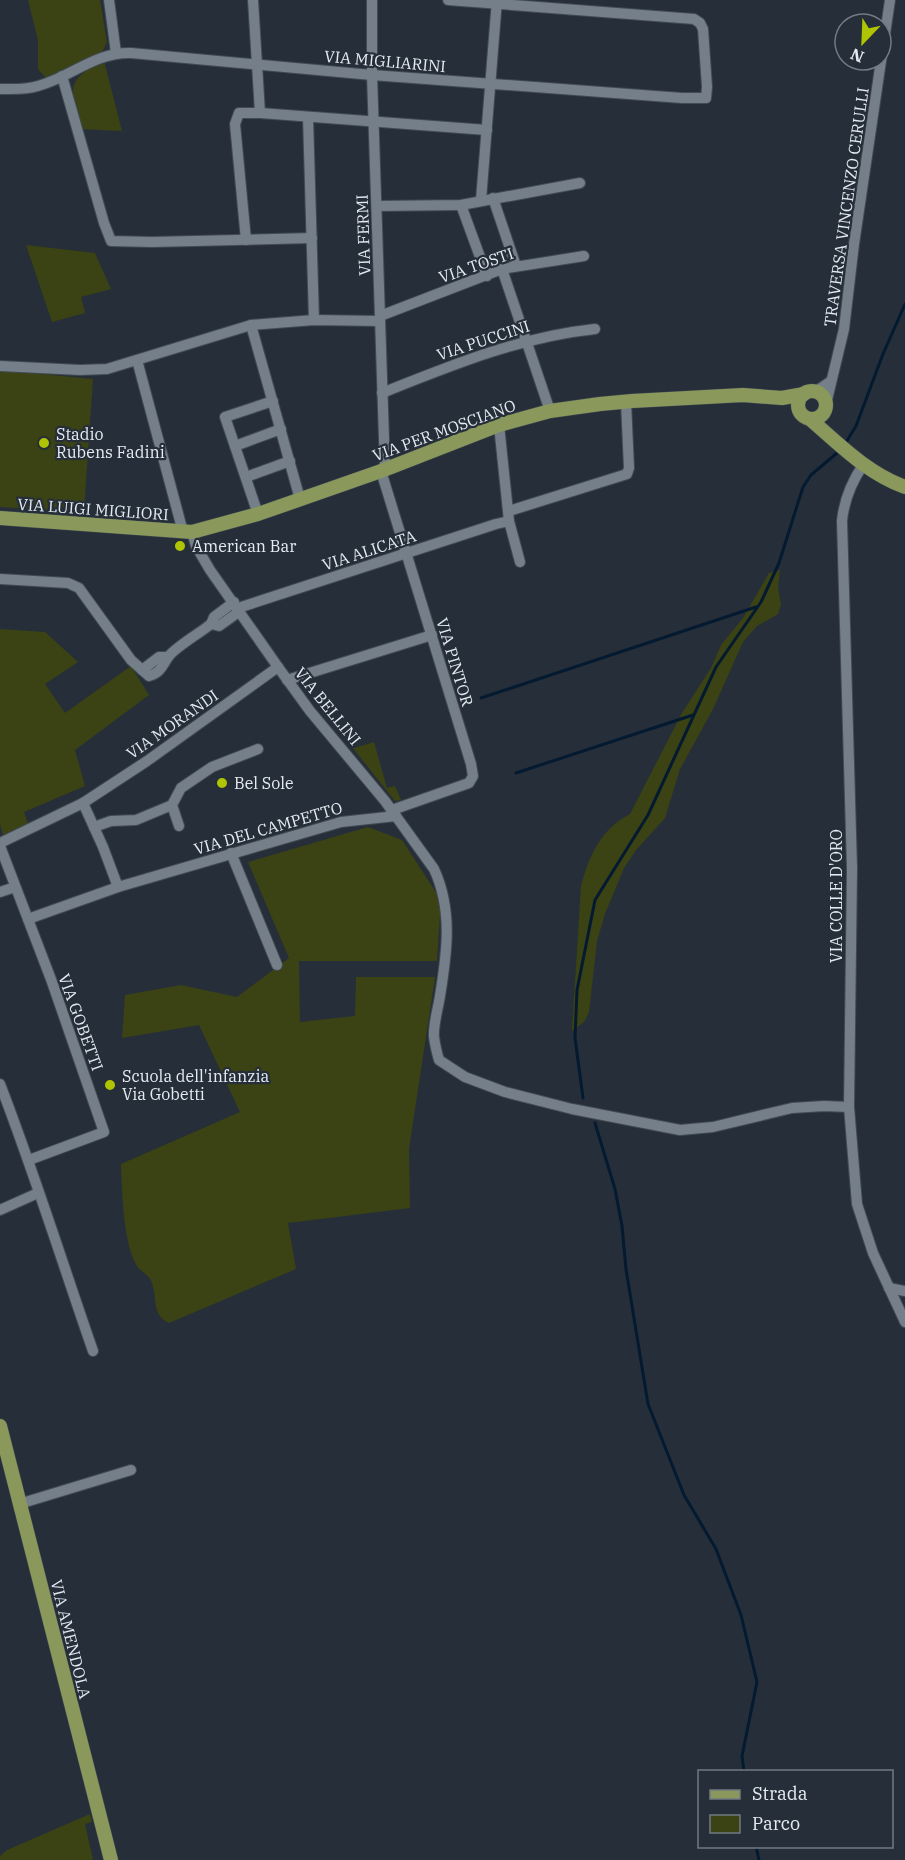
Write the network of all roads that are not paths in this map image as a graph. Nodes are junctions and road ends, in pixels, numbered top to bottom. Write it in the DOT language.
graph roads {
  1 [pos="109,0"];
  2 [pos="253,0"];
  3 [pos="372,0"];
  4 [pos="448,0"];
  5 [pos="890,0"];
  6 [pos="497,2"];
  7 [pos="116,52"];
  8 [pos="257,64"];
  9 [pos="372,75"];
  10 [pos="62,76"];
  11 [pos="490,84"];
  12 [pos="0,89"];
  13 [pos="260,113"];
  14 [pos="308,117"];
  15 [pos="374,122"];
  16 [pos="487,130"];
  17 [pos="580,183"];
  18 [pos="493,198"];
  19 [pos="482,200"];
  20 [pos="461,205"];
  21 [pos="377,206"];
  22 [pos="312,238"];
  23 [pos="246,240"];
  24 [pos="585,256"];
  25 [pos="516,266"];
  26 [pos="502,269"];
  27 [pos="487,276"];
  28 [pos="380,319"];
  29 [pos="314,320"];
  30 [pos="251,325"];
  31 [pos="595,328"];
  32 [pos="525,341"];
  33 [pos="137,360"];
  34 [pos="0,366"];
  35 [pos="831,381"];
  36 [pos="382,393"];
  37 [pos="809,393"];
  38 [pos="782,398"];
  39 [pos="273,401"];
  40 [pos="626,402"];
  41 [pos="826,406"];
  42 [pos="550,411"];
  43 [pos="805,415"];
  44 [pos="499,425"];
  45 [pos="281,429"];
  46 [pos="832,441"];
  47 [pos="235,446"];
  48 [pos="290,461"];
  49 [pos="863,465"];
  50 [pos="383,470"];
  51 [pos="246,477"];
  52 [pos="905,487"];
  53 [pos="300,499"];
  54 [pos="258,514"];
  55 [pos="509,516"];
  56 [pos="0,518"];
  57 [pos="188,532"];
  58 [pos="406,554"];
  59 [pos="520,562"];
  60 [pos="0,579"];
  61 [pos="237,607"];
  62 [pos="432,635"];
  63 [pos="278,667"];
  64 [pos="287,680"];
  65 [pos="258,749"];
  66 [pos="83,803"];
  67 [pos="172,805"];
  68 [pos="394,813"];
  69 [pos="179,826"];
  70 [pos="94,827"];
  71 [pos="0,845"];
  72 [pos="231,853"];
  73 [pos="15,887"];
  74 [pos="118,887"];
  75 [pos="0,892"];
  76 [pos="28,919"];
  77 [pos="277,965"];
  78 [pos="0,1084"];
  79 [pos="849,1107"];
  80 [pos="29,1160"];
  81 [pos="38,1193"];
  82 [pos="0,1210"];
  83 [pos="889,1288"];
  84 [pos="905,1291"];
  85 [pos="905,1322"];
  86 [pos="93,1351"];
  87 [pos="0,1426"];
  88 [pos="131,1470"];
  89 [pos="19,1504"];
  90 [pos="111,1860"];
  1 -- 7 [label="street"];
  2 -- 8 [label="street"];
  3 -- 9 [label="street, VIA FERMI"];
  4 -- 6 [label="street"];
  5 -- 35 [label="street, TRAVERSA VINCENZO CERULLI"];
  6 -- 11 [label="street"];
  6 -- 11 [label="street, VIA MIGLIARINI"];
  7 -- 8 [label="street, VIA MIGLIARINI"];
  7 -- 10 [label="street, VIA MIGLIARINI"];
  8 -- 9 [label="street, VIA MIGLIARINI"];
  8 -- 13 [label="street"];
  9 -- 11 [label="street, VIA MIGLIARINI"];
  9 -- 15 [label="street, VIA FERMI"];
  10 -- 12 [label="street, VIA MIGLIARINI"];
  10 -- 23 [label="street"];
  11 -- 16 [label="street"];
  13 -- 14 [label="street"];
  13 -- 23 [label="street"];
  14 -- 15 [label="street"];
  14 -- 22 [label="street"];
  15 -- 16 [label="street"];
  15 -- 21 [label="street, VIA FERMI"];
  16 -- 19 [label="street"];
  17 -- 18 [label="street"];
  18 -- 19 [label="street"];
  18 -- 25 [label="street"];
  19 -- 20 [label="street"];
  20 -- 21 [label="street"];
  20 -- 27 [label="street"];
  21 -- 28 [label="street, VIA FERMI"];
  22 -- 23 [label="street"];
  22 -- 29 [label="street"];
  24 -- 25 [label="street, VIA TOSTI"];
  25 -- 26 [label="street, VIA TOSTI"];
  26 -- 27 [label="street, VIA TOSTI"];
  26 -- 32 [label="street"];
  27 -- 28 [label="street, VIA TOSTI"];
  28 -- 29 [label="street"];
  28 -- 36 [label="street, VIA FERMI"];
  29 -- 30 [label="street"];
  30 -- 33 [label="street"];
  30 -- 39 [label="street"];
  31 -- 32 [label="street, VIA PUCCINI"];
  32 -- 36 [label="street, VIA PUCCINI"];
  32 -- 42 [label="street"];
  33 -- 34 [label="street"];
  33 -- 57 [label="street, VIA BELLINI"];
  35 -- 37 [label="street"];
  35 -- 41 [label="street, TRAVERSA VINCENZO CERULLI"];
  36 -- 50 [label="street, VIA FERMI"];
  37 -- 38 [label="main road, VIA PER MOSCIANO"];
  37 -- 41 [label="main road"];
  37 -- 43 [label="main road"];
  38 -- 40 [label="main road, VIA PER MOSCIANO"];
  38 -- 43 [label="main road"];
  39 -- 45 [label="street"];
  39 -- 47 [label="street"];
  40 -- 42 [label="main road, VIA PER MOSCIANO"];
  40 -- 55 [label="street, VIA ALICATA"];
  41 -- 43 [label="main road"];
  41 -- 46 [label="main road"];
  42 -- 44 [label="main road, VIA PER MOSCIANO"];
  43 -- 46 [label="main road"];
  44 -- 50 [label="main road, VIA PER MOSCIANO"];
  44 -- 55 [label="street"];
  45 -- 47 [label="street"];
  45 -- 48 [label="street"];
  46 -- 49 [label="main road"];
  47 -- 51 [label="street"];
  48 -- 51 [label="street"];
  48 -- 53 [label="street"];
  49 -- 52 [label="main road"];
  49 -- 79 [label="street, VIA COLLE D'ORO"];
  50 -- 53 [label="main road, VIA PER MOSCIANO"];
  50 -- 58 [label="street, VIA PINTOR"];
  51 -- 54 [label="street"];
  53 -- 54 [label="main road, VIA PER MOSCIANO"];
  54 -- 57 [label="main road, VIA PER MOSCIANO"];
  55 -- 58 [label="street, VIA ALICATA"];
  55 -- 59 [label="street"];
  56 -- 57 [label="main road, VIA LUIGI MIGLIORI"];
  57 -- 61 [label="street, VIA BELLINI"];
  58 -- 61 [label="street, VIA ALICATA"];
  58 -- 62 [label="street, VIA PINTOR"];
  60 -- 61 [label="street, VIA ALICATA"];
  61 -- 63 [label="street, VIA BELLINI"];
  62 -- 64 [label="street"];
  62 -- 68 [label="street, VIA PINTOR"];
  63 -- 64 [label="street, VIA BELLINI"];
  63 -- 66 [label="street, VIA MORANDI"];
  64 -- 68 [label="street, VIA BELLINI"];
  65 -- 67 [label="street"];
  66 -- 70 [label="street"];
  66 -- 71 [label="street"];
  67 -- 69 [label="street"];
  67 -- 70 [label="street"];
  68 -- 72 [label="street, VIA DEL CAMPETTO"];
  68 -- 79 [label="street"];
  70 -- 74 [label="street"];
  71 -- 73 [label="street, VIA GOBETTI"];
  72 -- 74 [label="street, VIA DEL CAMPETTO"];
  72 -- 77 [label="street"];
  73 -- 75 [label="street"];
  73 -- 76 [label="street, VIA GOBETTI"];
  74 -- 76 [label="street, VIA DEL CAMPETTO"];
  76 -- 80 [label="street, VIA GOBETTI"];
  78 -- 80 [label="street"];
  79 -- 83 [label="street, VIA COLLE D'ORO"];
  80 -- 81 [label="street"];
  81 -- 82 [label="street"];
  81 -- 86 [label="street"];
  83 -- 84 [label="street"];
  83 -- 85 [label="street, VIA COLLE D'ORO"];
  87 -- 89 [label="main road, VIA AMENDOLA"];
  88 -- 89 [label="street"];
  89 -- 90 [label="main road, VIA AMENDOLA"];
}
